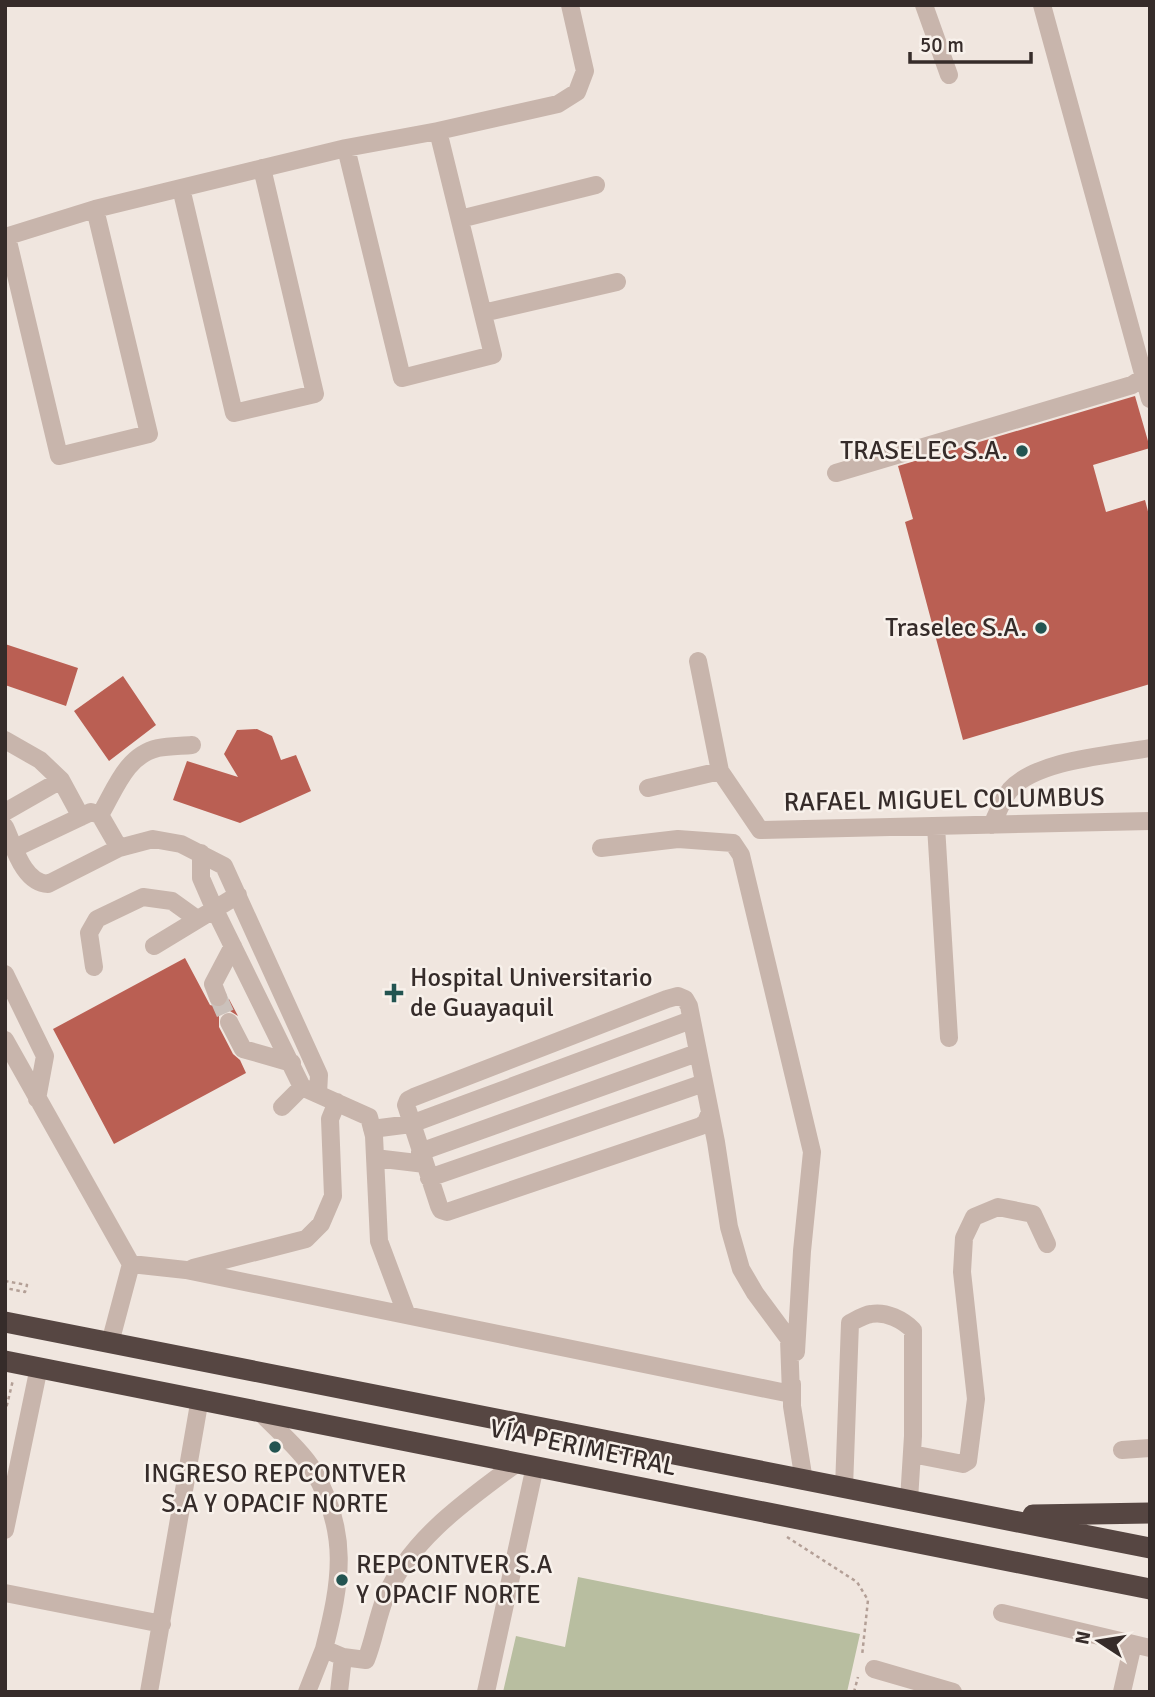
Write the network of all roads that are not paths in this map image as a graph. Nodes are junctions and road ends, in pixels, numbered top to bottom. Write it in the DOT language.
graph roads {
  1 [pos="570,5"];
  2 [pos="924,5"];
  3 [pos="1042,5"];
  4 [pos="949,75"];
  5 [pos="438,131"];
  6 [pos="346,148"];
  7 [pos="262,169"];
  8 [pos="596,185"];
  9 [pos="181,188"];
  10 [pos="95,209"];
  11 [pos="460,219"];
  12 [pos="6,237"];
  13 [pos="617,282"];
  14 [pos="482,313"];
  15 [pos="1144,377"];
  16 [pos="1150,399"];
  17 [pos="836,473"];
  18 [pos="698,661"];
  19 [pos="5,740"];
  20 [pos="192,745"];
  21 [pos="1150,748"];
  22 [pos="720,771"];
  23 [pos="61,780"];
  24 [pos="648,788"];
  25 [pos="5,813"];
  26 [pos="100,815"];
  27 [pos="81,817"];
  28 [pos="1150,821"];
  29 [pos="992,825"];
  30 [pos="936,826"];
  31 [pos="5,827"];
  32 [pos="15,848"];
  33 [pos="601,848"];
  34 [pos="119,849"];
  35 [pos="201,853"];
  36 [pos="238,895"];
  37 [pos="214,908"];
  38 [pos="197,919"];
  39 [pos="154,946"];
  40 [pos="233,946"];
  41 [pos="94,967"];
  42 [pos="5,974"];
  43 [pos="218,998"];
  44 [pos="691,1020"];
  45 [pos="229,1022"];
  46 [pos="949,1038"];
  47 [pos="5,1041"];
  48 [pos="697,1053"];
  49 [pos="292,1063"];
  50 [pos="704,1083"];
  51 [pos="310,1091"];
  52 [pos="37,1098"];
  53 [pos="337,1102"];
  54 [pos="282,1107"];
  55 [pos="710,1112"];
  56 [pos="411,1124"];
  57 [pos="372,1129"];
  58 [pos="375,1158"];
  59 [pos="425,1164"];
  60 [pos="1047,1244"];
  61 [pos="131,1264"];
  62 [pos="186,1270"];
  63 [pos="406,1313"];
  64 [pos="5,1322"];
  65 [pos="110,1343"];
  66 [pos="11,1362"];
  67 [pos="39,1367"];
  68 [pos="791,1394"];
  69 [pos="200,1398"];
  70 [pos="258,1410"];
  71 [pos="14,1446"];
  72 [pos="1150,1448"];
  73 [pos="1122,1450"];
  74 [pos="912,1454"];
  75 [pos="526,1464"];
  76 [pos="804,1481"];
  77 [pos="844,1488"];
  78 [pos="909,1500"];
  79 [pos="1150,1513"];
  80 [pos="992,1516"];
  81 [pos="5,1530"];
  82 [pos="1150,1548"];
  83 [pos="1150,1589"];
  84 [pos="5,1593"];
  85 [pos="1002,1613"];
  86 [pos="162,1624"];
  87 [pos="1141,1646"];
  88 [pos="324,1648"];
  89 [pos="343,1657"];
  90 [pos="874,1669"];
  91 [pos="149,1692"];
  92 [pos="307,1692"];
  93 [pos="339,1692"];
  94 [pos="486,1692"];
  95 [pos="953,1692"];
  96 [pos="1122,1692"];
  1 -- 5 [label="street"];
  2 -- 4 [label="street"];
  3 -- 15 [label="street"];
  5 -- 6 [label="street"];
  5 -- 11 [label="street"];
  6 -- 7 [label="street"];
  6 -- 14 [label="street"];
  7 -- 9 [label="street"];
  7 -- 9 [label="street"];
  8 -- 11 [label="street"];
  9 -- 10 [label="street"];
  10 -- 12 [label="street"];
  10 -- 12 [label="street"];
  11 -- 14 [label="street"];
  13 -- 14 [label="street"];
  15 -- 16 [label="street"];
  15 -- 17 [label="street"];
  18 -- 22 [label="street"];
  19 -- 23 [label="street"];
  20 -- 26 [label="street"];
  21 -- 29 [label="street"];
  22 -- 24 [label="street"];
  22 -- 30 [label="street, RAFAEL MIGUEL COLUMBUS"];
  23 -- 25 [label="street"];
  23 -- 27 [label="street"];
  26 -- 27 [label="street"];
  26 -- 34 [label="street"];
  27 -- 32 [label="street"];
  28 -- 29 [label="street, RAFAEL MIGUEL COLUMBUS"];
  29 -- 30 [label="street, RAFAEL MIGUEL COLUMBUS"];
  30 -- 46 [label="street"];
  31 -- 32 [label="street"];
  32 -- 34 [label="street"];
  33 -- 68 [label="street"];
  34 -- 35 [label="street"];
  35 -- 36 [label="street"];
  35 -- 37 [label="street"];
  36 -- 37 [label="street"];
  36 -- 51 [label="street"];
  37 -- 38 [label="street"];
  37 -- 40 [label="street"];
  38 -- 39 [label="street"];
  38 -- 41 [label="street"];
  40 -- 43 [label="street"];
  40 -- 49 [label="street"];
  42 -- 52 [label="street"];
  44 -- 48 [label="street"];
  44 -- 56 [label="street"];
  44 -- 56 [label="street"];
  45 -- 49 [label="street"];
  47 -- 52 [label="street"];
  48 -- 50 [label="street"];
  48 -- 59 [label="street"];
  49 -- 51 [label="street"];
  50 -- 55 [label="street"];
  50 -- 59 [label="street"];
  51 -- 53 [label="street"];
  51 -- 54 [label="street"];
  52 -- 61 [label="street"];
  53 -- 57 [label="street"];
  53 -- 62 [label="street"];
  55 -- 59 [label="street"];
  55 -- 68 [label="street"];
  56 -- 57 [label="street"];
  56 -- 59 [label="street"];
  57 -- 58 [label="street"];
  58 -- 59 [label="street"];
  58 -- 63 [label="street"];
  60 -- 74 [label="street"];
  61 -- 62 [label="street"];
  61 -- 65 [label="street"];
  62 -- 63 [label="street"];
  63 -- 68 [label="street"];
  64 -- 65 [label="highway, VÍA PERIMETRAL"];
  65 -- 76 [label="highway, VÍA PERIMETRAL"];
  66 -- 67 [label="highway, VÍA PERIMETRAL"];
  67 -- 69 [label="highway, VÍA PERIMETRAL"];
  67 -- 71 [label="street"];
  68 -- 76 [label="street"];
  69 -- 70 [label="highway, VÍA PERIMETRAL"];
  69 -- 86 [label="street"];
  70 -- 75 [label="highway, VÍA PERIMETRAL"];
  70 -- 88 [label="street"];
  71 -- 81 [label="street"];
  72 -- 73 [label="street"];
  74 -- 77 [label="street"];
  74 -- 78 [label="street"];
  75 -- 83 [label="highway, VÍA PERIMETRAL"];
  75 -- 89 [label="street"];
  75 -- 94 [label="street"];
  76 -- 77 [label="highway, VÍA PERIMETRAL"];
  77 -- 78 [label="highway, VÍA PERIMETRAL"];
  78 -- 80 [label="highway, VÍA PERIMETRAL"];
  79 -- 80 [label="highway"];
  80 -- 82 [label="highway, VÍA PERIMETRAL"];
  84 -- 86 [label="street"];
  85 -- 87 [label="street"];
  86 -- 91 [label="street"];
  87 -- 96 [label="street"];
  88 -- 89 [label="street"];
  88 -- 92 [label="street"];
  89 -- 93 [label="street"];
  90 -- 95 [label="street"];
}
